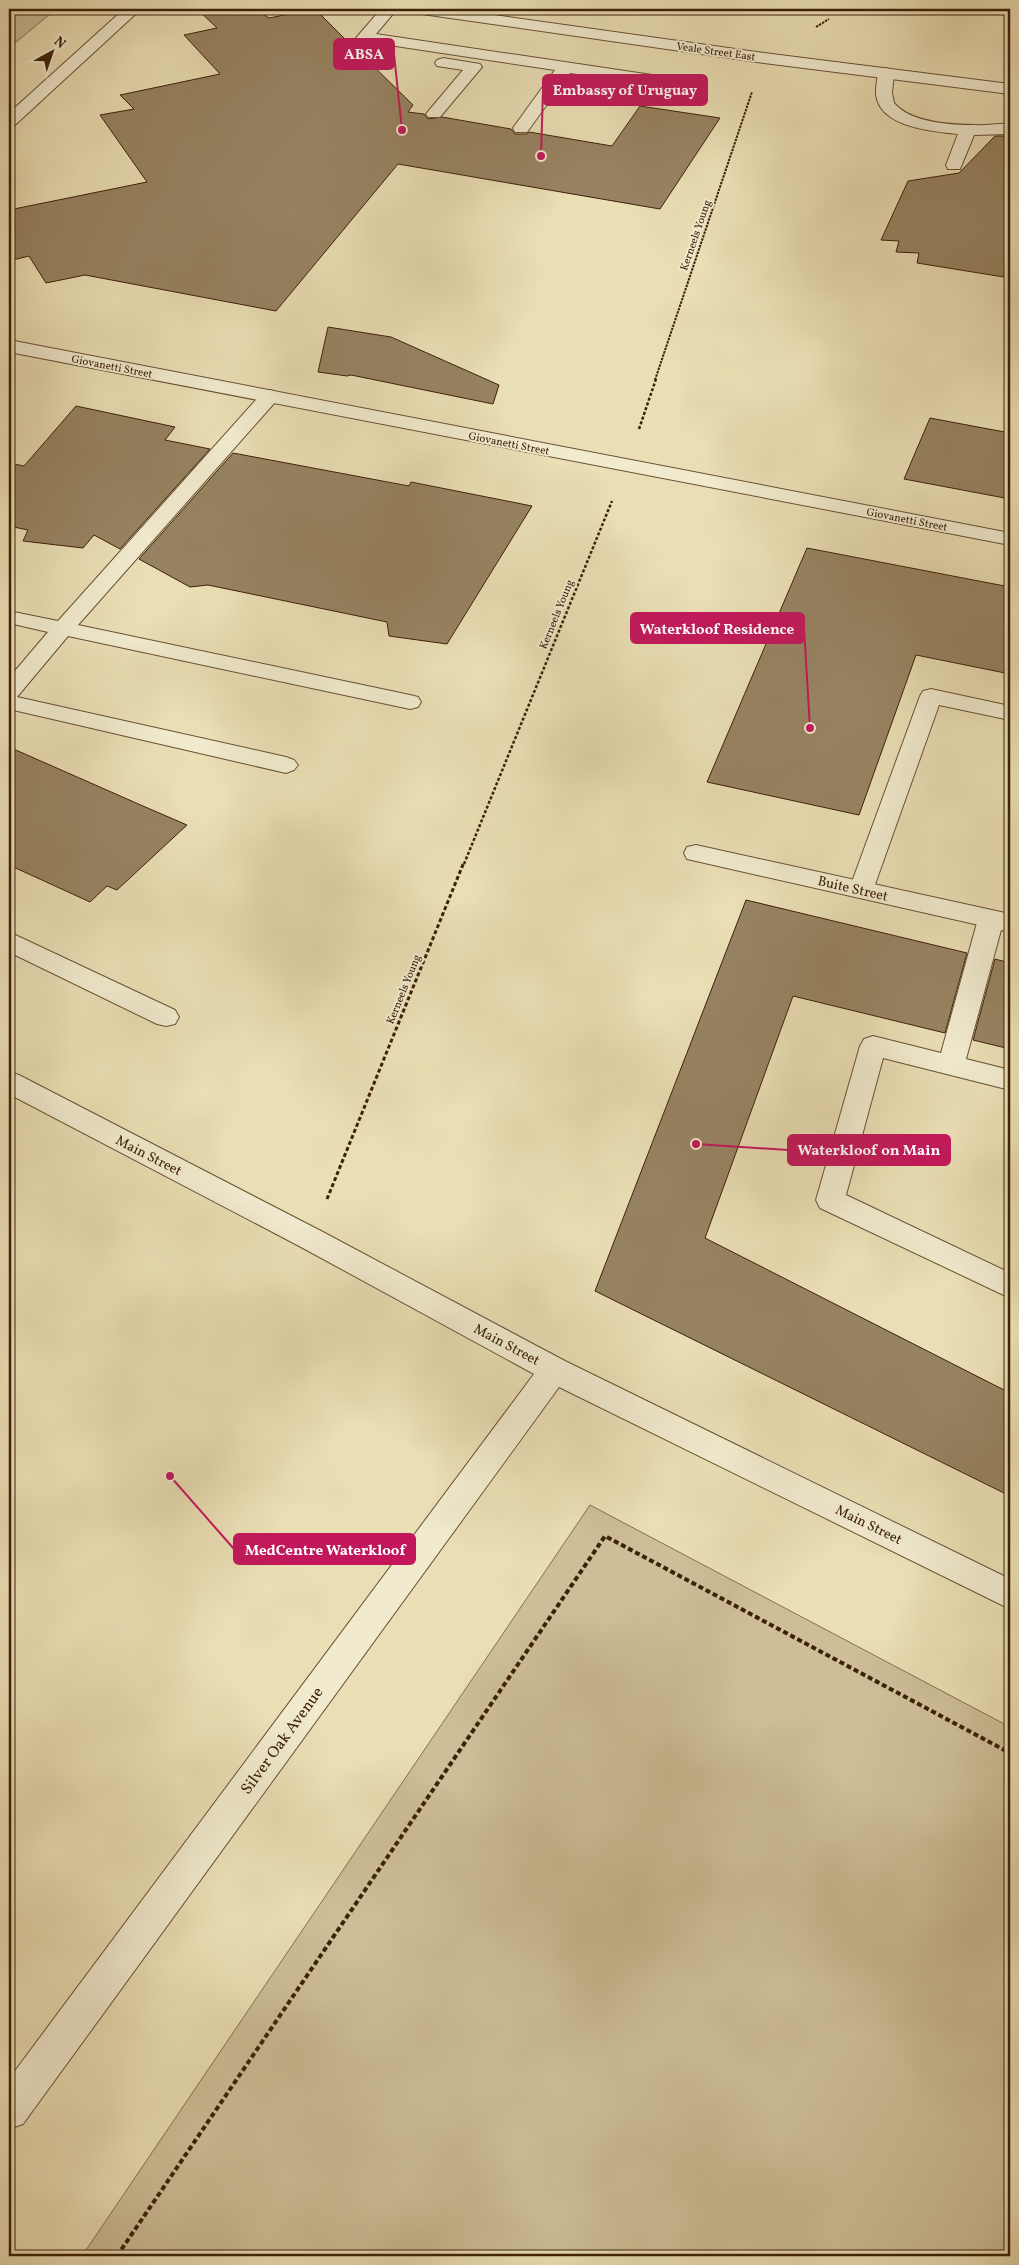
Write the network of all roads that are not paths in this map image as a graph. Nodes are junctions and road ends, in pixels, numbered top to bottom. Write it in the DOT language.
graph roads {
  1 [pos="133,9"];
  2 [pos="389,9"];
  3 [pos="422,9"];
  4 [pos="479,61"];
  5 [pos="566,68"];
  6 [pos="886,73"];
  7 [pos="1010,89"];
  8 [pos="658,99"];
  9 [pos="434,114"];
  10 [pos="9,122"];
  11 [pos="521,128"];
  12 [pos="1010,129"];
  13 [pos="968,130"];
  14 [pos="954,165"];
  15 [pos="9,346"];
  16 [pos="270,396"];
  17 [pos="1010,539"];
  18 [pos="9,617"];
  19 [pos="62,629"];
  20 [pos="9,692"];
  21 [pos="9,702"];
  22 [pos="410,702"];
  23 [pos="1010,713"];
  24 [pos="286,765"];
  25 [pos="696,853"];
  26 [pos="862,890"];
  27 [pos="1000,921"];
  28 [pos="9,941"];
  29 [pos="166,1017"];
  30 [pos="951,1065"];
  31 [pos="1010,1080"];
  32 [pos="9,1082"];
  33 [pos="1010,1286"];
  34 [pos="554,1370"];
  35 [pos="1010,1595"];
  36 [pos="9,2110"];
  1 -- 10 [label="street"];
  2 -- 4 [label="street"];
  3 -- 6 [label="street, Veale Street East"];
  4 -- 5 [label="street"];
  4 -- 9 [label="street"];
  5 -- 8 [label="street"];
  5 -- 11 [label="street"];
  6 -- 7 [label="street, Veale Street East"];
  6 -- 13 [label="street"];
  12 -- 13 [label="street"];
  13 -- 14 [label="street"];
  15 -- 16 [label="street, Giovanetti Street"];
  16 -- 17 [label="street, Giovanetti Street"];
  16 -- 19 [label="street"];
  18 -- 19 [label="street"];
  19 -- 20 [label="street"];
  19 -- 22 [label="street"];
  21 -- 24 [label="street"];
  23 -- 26 [label="street"];
  25 -- 26 [label="street, Buite Street"];
  26 -- 27 [label="street, Buite Street"];
  27 -- 30 [label="street"];
  28 -- 29 [label="street"];
  30 -- 31 [label="street"];
  30 -- 33 [label="street"];
  32 -- 34 [label="street, Main Street"];
  34 -- 35 [label="street, Main Street"];
  34 -- 36 [label="street, Silver Oak Avenue"];
}
